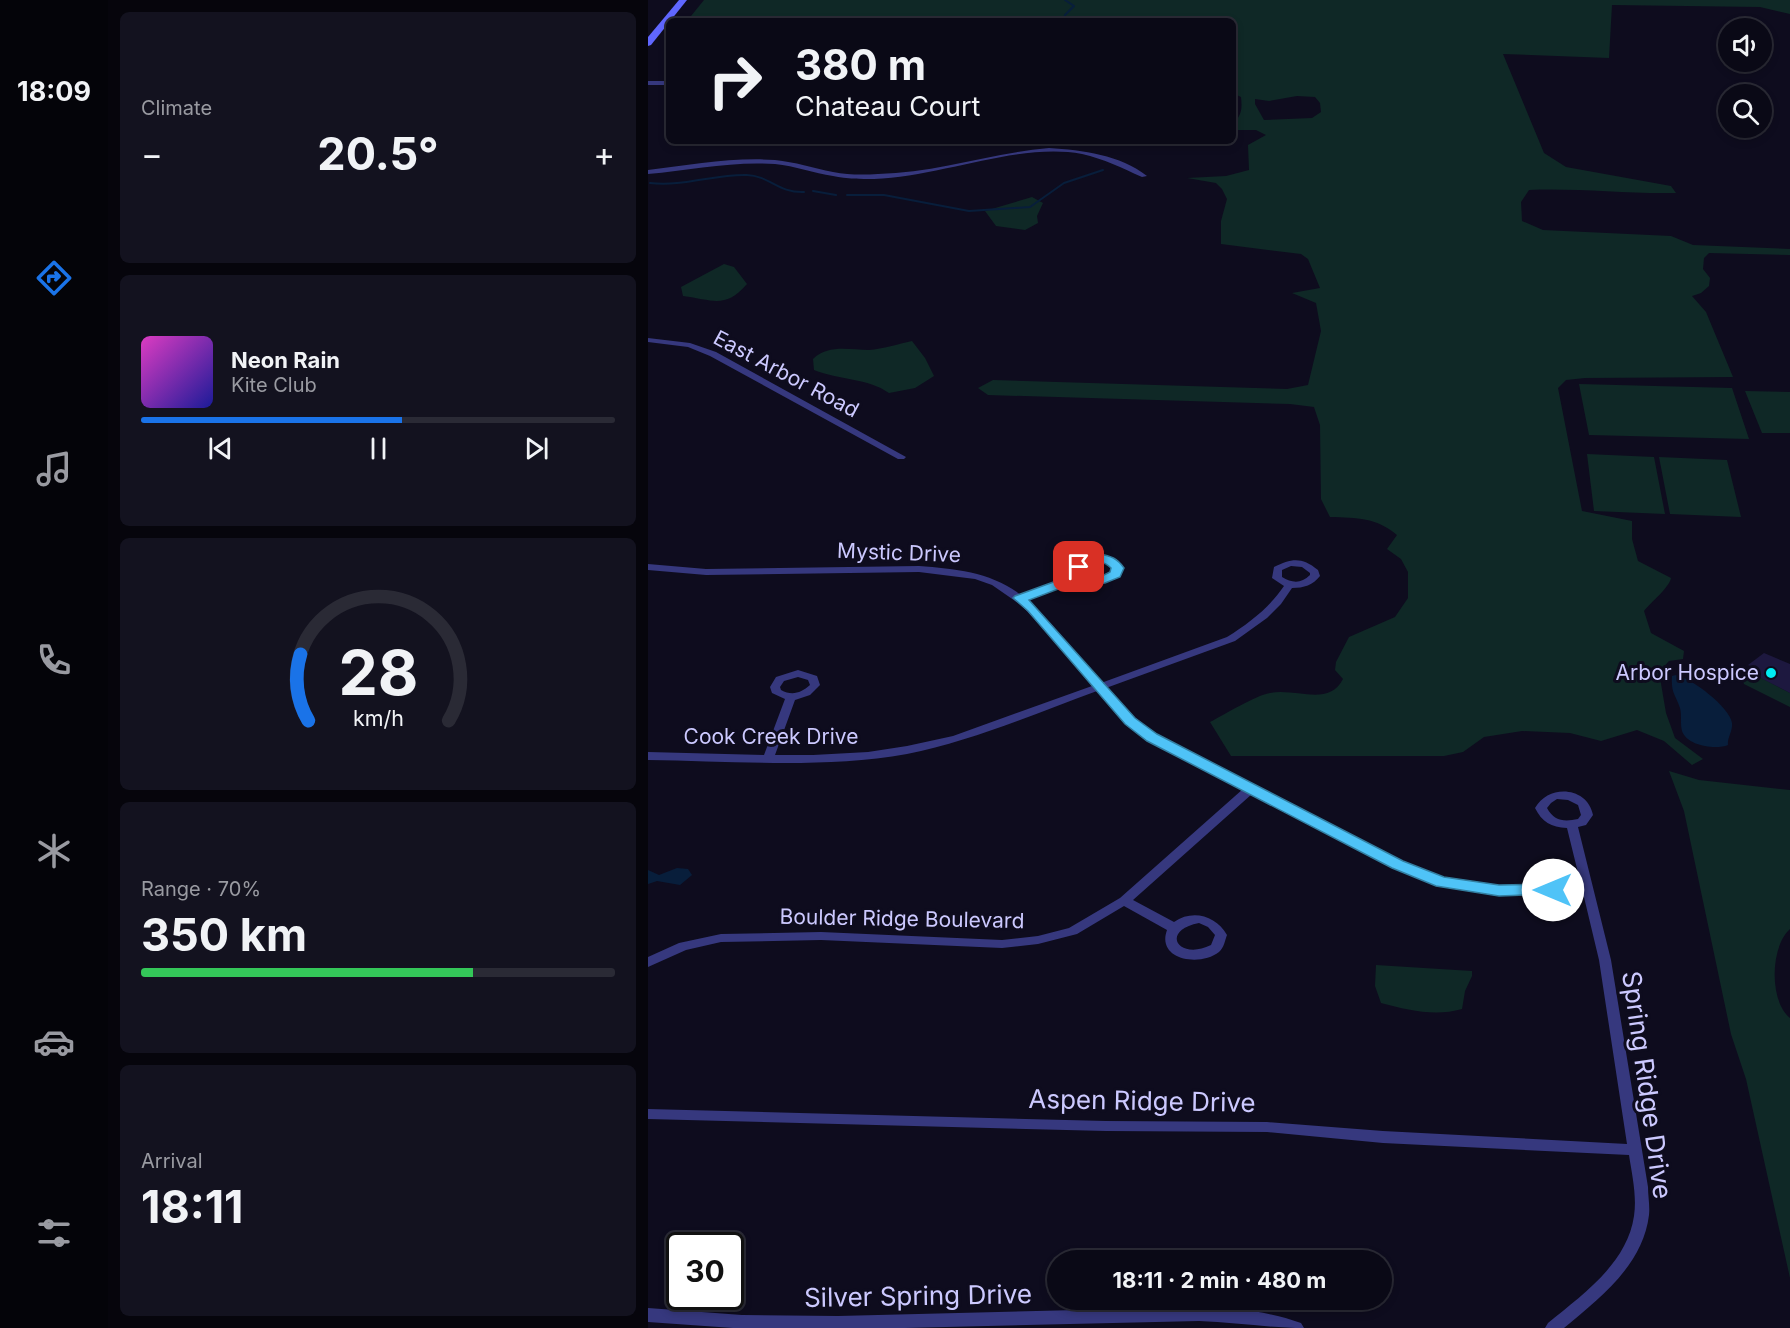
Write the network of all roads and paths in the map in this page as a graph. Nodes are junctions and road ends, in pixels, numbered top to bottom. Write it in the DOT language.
graph roads {
  1 [pos="683,0"];
  2 [pos="668,18"];
  3 [pos="666,21"];
  4 [pos="648,43"];
  5 [pos="648,83"];
  6 [pos="666,83"];
  7 [pos="648,172"];
  8 [pos="1144,176"];
  9 [pos="648,340"];
  10 [pos="901,457"];
  11 [pos="648,567"];
  12 [pos="1082,576"];
  13 [pos="1289,585"];
  14 [pos="1020,598"];
  15 [pos="1100,688"];
  16 [pos="790,697"];
  17 [pos="648,756"];
  18 [pos="768,758"];
  19 [pos="1251,789"];
  20 [pos="1572,825"];
  21 [pos="1587,889"];
  22 [pos="1124,901"];
  23 [pos="1174,928"];
  24 [pos="648,962"];
  25 [pos="648,1114"];
  26 [pos="1634,1150"];
  27 [pos="648,1315"];
  28 [pos="1114,1322"];
  29 [pos="1296,1328"];
  30 [pos="1553,1328"];
  1 -- 2 [label="street"];
  3 -- 4 [label="street"];
  5 -- 6 [label="street"];
  7 -- 8 [label="street"];
  9 -- 10 [label="street, East Arbor Road"];
  11 -- 14 [label="street, Mystic Drive"];
  12 -- 14 [label="street"];
  13 -- 15 [label="street, Cook Creek Drive"];
  14 -- 15 [label="street, Mystic Drive"];
  15 -- 18 [label="street, Cook Creek Drive"];
  15 -- 19 [label="street, Mystic Drive"];
  16 -- 18 [label="street"];
  17 -- 18 [label="street, Cook Creek Drive"];
  19 -- 21 [label="street, Mystic Drive"];
  19 -- 22 [label="street, Boulder Ridge Boulevard"];
  20 -- 21 [label="street, Spring Ridge Drive"];
  21 -- 26 [label="street, Spring Ridge Drive"];
  22 -- 23 [label="street"];
  22 -- 24 [label="street, Boulder Ridge Boulevard"];
  25 -- 26 [label="street, Aspen Ridge Drive"];
  26 -- 30 [label="street, Spring Ridge Drive"];
  27 -- 28 [label="street, Silver Spring Drive"];
  28 -- 29 [label="street, Silver Spring Drive"];
}
